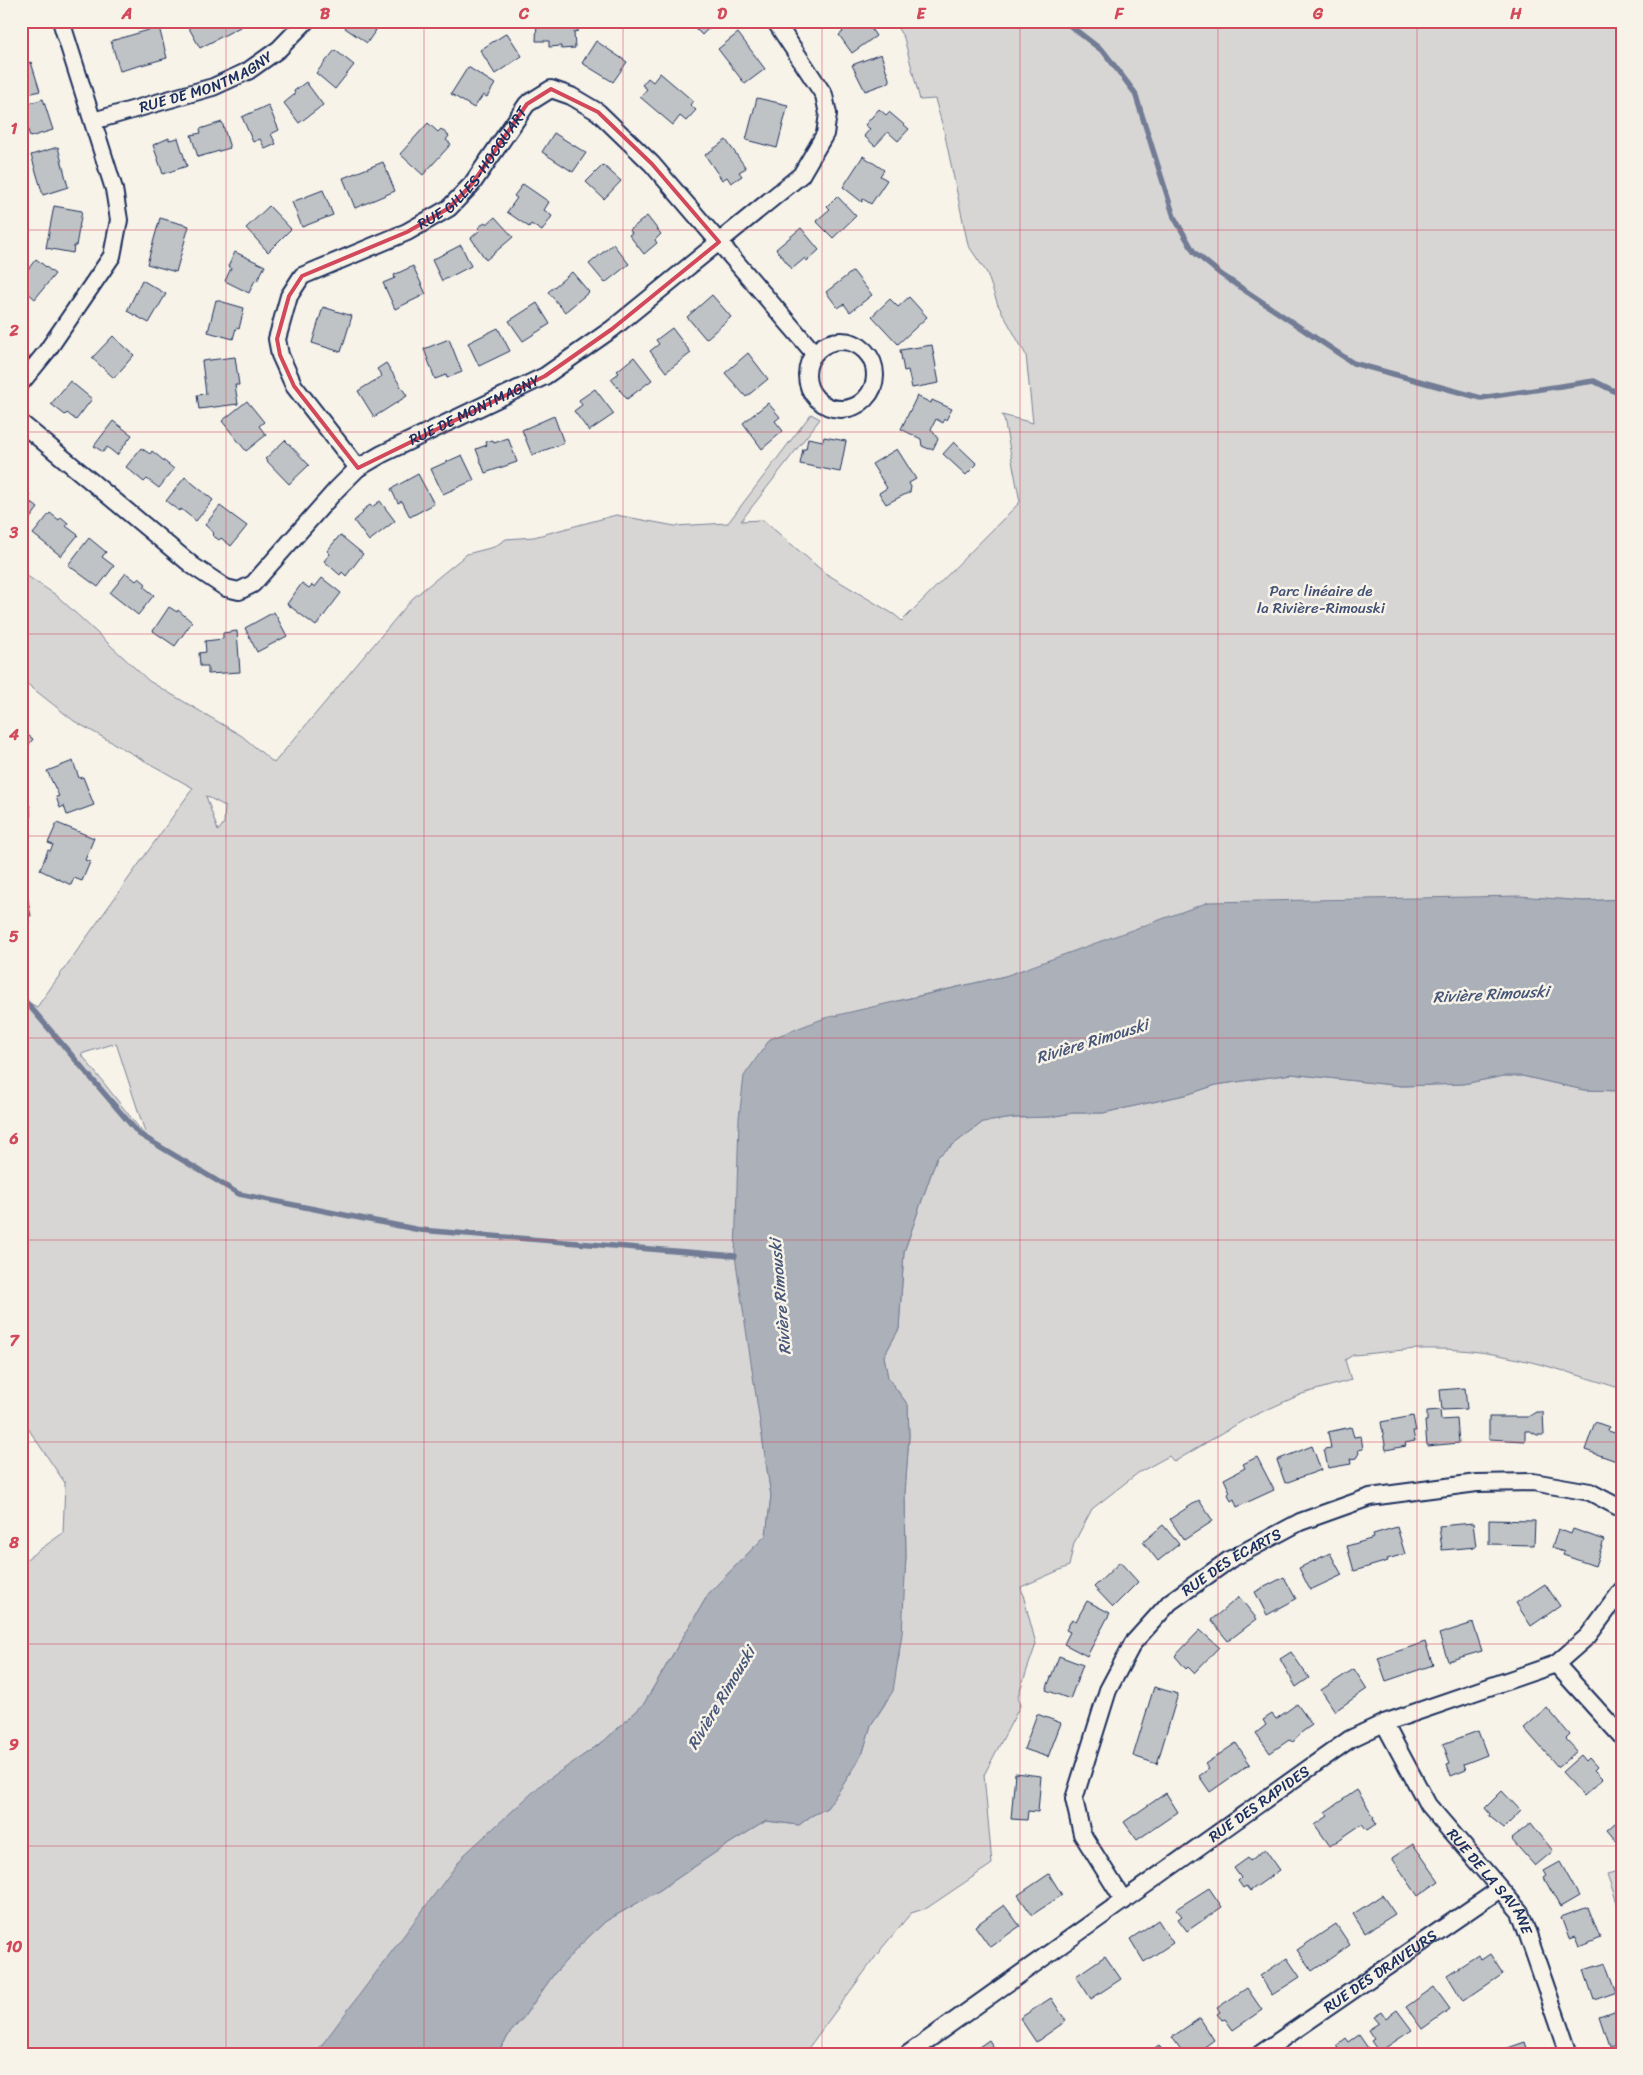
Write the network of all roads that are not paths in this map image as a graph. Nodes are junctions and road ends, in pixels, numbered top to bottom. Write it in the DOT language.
graph roads {
  1 [pos="61,21"];
  2 [pos="306,21"];
  3 [pos="775,21"];
  4 [pos="93,121"];
  5 [pos="719,242"];
  6 [pos="814,353"];
  7 [pos="21,383"];
  8 [pos="21,423"];
  9 [pos="358,468"];
  10 [pos="21,810"];
  11 [pos="21,820"];
  12 [pos="1622,1509"];
  13 [pos="1622,1590"];
  14 [pos="1556,1664"];
  15 [pos="1384,1723"];
  16 [pos="1622,1737"];
  17 [pos="1500,1889"];
  18 [pos="1124,1901"];
  19 [pos="908,2054"];
  20 [pos="1260,2054"];
  21 [pos="1569,2054"];
  1 -- 4 [label="street"];
  2 -- 4 [label="street, RUE DE MONTMAGNY"];
  3 -- 5 [label="street, RUE DE MONTMAGNY"];
  4 -- 7 [label="street"];
  5 -- 6 [label="street, RUE GILLES-HOCQUART"];
  5 -- 9 [label="street, RUE DE MONTMAGNY"];
  5 -- 9 [label="street, RUE GILLES-HOCQUART"];
  6 -- 6 [label="street"];
  8 -- 9 [label="street, RUE DE MONTMAGNY"];
  10 -- 11 [label="street"];
  12 -- 18 [label="street, RUE DES ÉCARTS"];
  13 -- 14 [label="street, RUE DES RAPIDES"];
  14 -- 15 [label="street, RUE DES RAPIDES"];
  14 -- 16 [label="street"];
  15 -- 17 [label="street, RUE DE LA SAVANE"];
  15 -- 18 [label="street, RUE DES RAPIDES"];
  17 -- 20 [label="street, RUE DES DRAVEURS"];
  17 -- 21 [label="street, RUE DE LA SAVANE"];
  18 -- 19 [label="street, RUE DES RAPIDES"];
}
